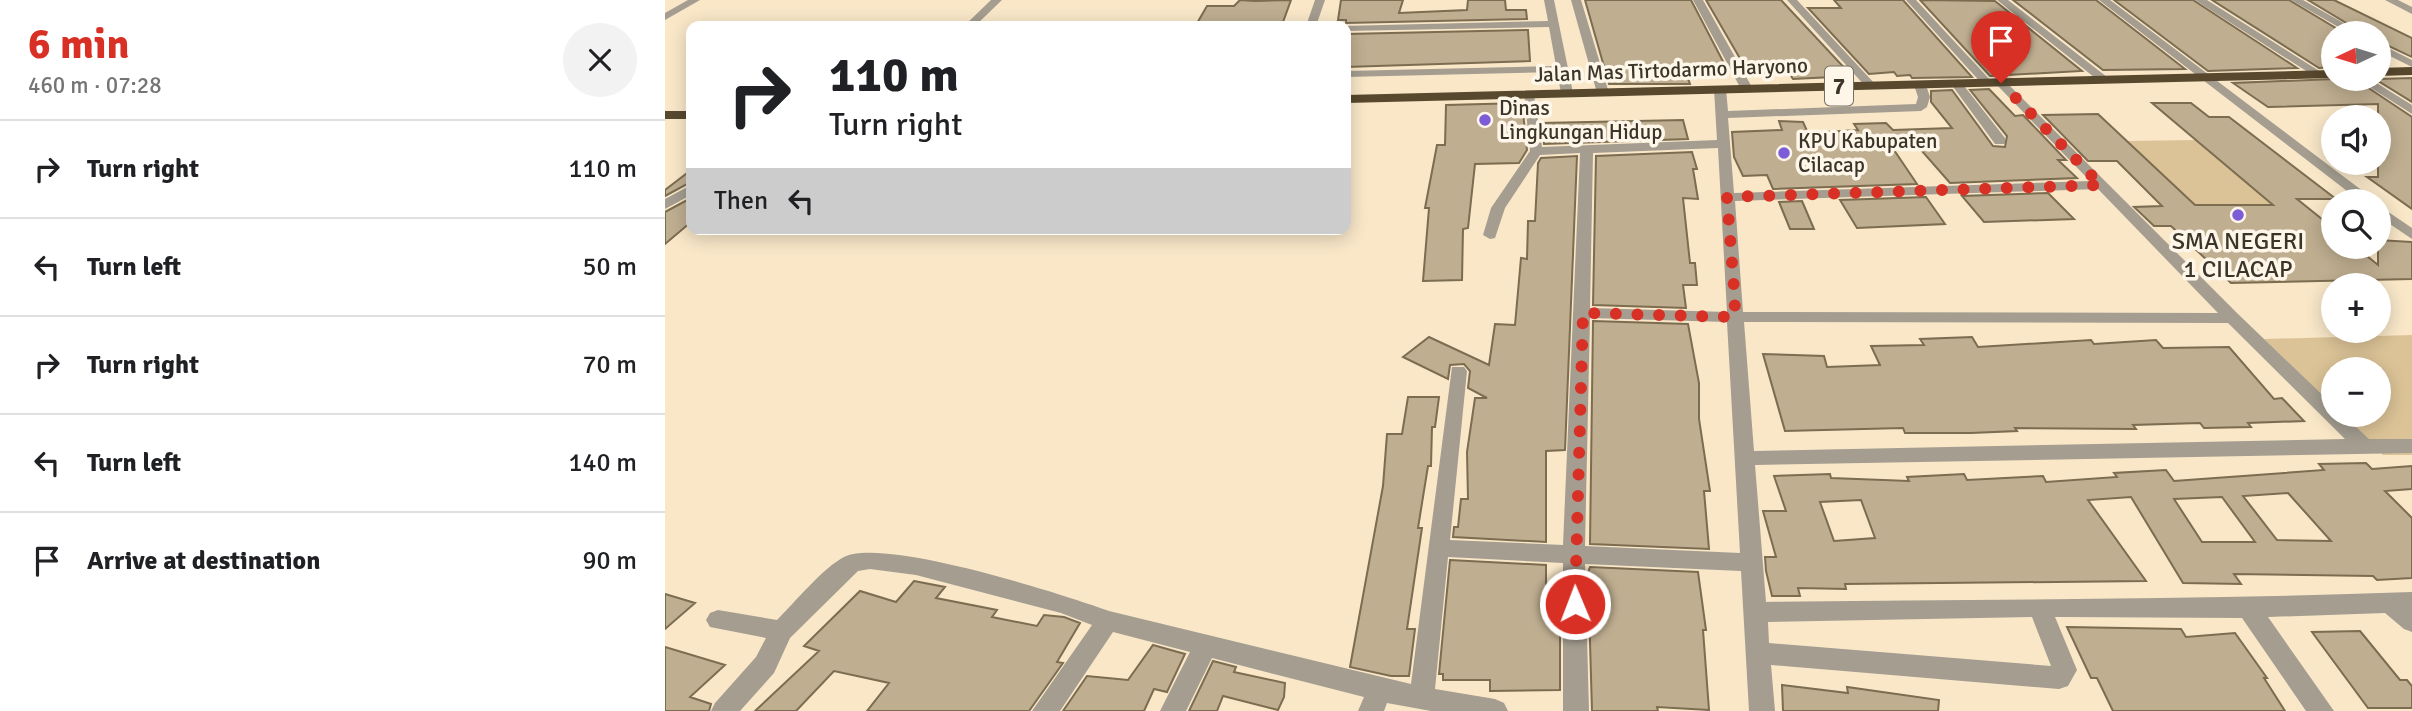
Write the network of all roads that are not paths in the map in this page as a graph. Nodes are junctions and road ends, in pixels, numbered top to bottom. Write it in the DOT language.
graph roads {
  1 [pos="679,0"];
  2 [pos="695,0"];
  3 [pos="997,0"];
  4 [pos="1320,0"];
  5 [pos="1549,0"];
  6 [pos="1576,0"];
  7 [pos="1698,0"];
  8 [pos="1792,0"];
  9 [pos="1912,0"];
  10 [pos="2002,0"];
  11 [pos="2104,0"];
  12 [pos="2200,0"];
  13 [pos="2296,0"];
  14 [pos="2389,0"];
  15 [pos="665,8"];
  16 [pos="2412,11"];
  17 [pos="665,17"];
  18 [pos="974,21"];
  19 [pos="1313,21"];
  20 [pos="2334,21"];
  21 [pos="1553,24"];
  22 [pos="1351,27"];
  23 [pos="2391,53"];
  24 [pos="2412,64"];
  25 [pos="1562,69"];
  26 [pos="2412,71"];
  27 [pos="2321,72"];
  28 [pos="2391,72"];
  29 [pos="1351,74"];
  30 [pos="2321,74"];
  31 [pos="2206,77"];
  32 [pos="2103,79"];
  33 [pos="1994,83"];
  34 [pos="1957,84"];
  35 [pos="1920,85"];
  36 [pos="1871,86"];
  37 [pos="1720,89"];
  38 [pos="1747,89"];
  39 [pos="2382,91"];
  40 [pos="1567,93"];
  41 [pos="1603,93"];
  42 [pos="1528,94"];
  43 [pos="1351,99"];
  44 [pos="2412,110"];
  45 [pos="665,115"];
  46 [pos="686,115"];
  47 [pos="1722,115"];
  48 [pos="2000,141"];
  49 [pos="1723,144"];
  50 [pos="1587,149"];
  51 [pos="1536,151"];
  52 [pos="2101,185"];
  53 [pos="2352,189"];
  54 [pos="686,192"];
  55 [pos="1727,197"];
  56 [pos="665,205"];
  57 [pos="2391,219"];
  58 [pos="2412,234"];
  59 [pos="1490,235"];
  60 [pos="1583,313"];
  61 [pos="1734,317"];
  62 [pos="2232,318"];
  63 [pos="1458,371"];
  64 [pos="2364,446"];
  65 [pos="2412,446"];
  66 [pos="1745,458"];
  67 [pos="1439,548"];
  68 [pos="1574,554"];
  69 [pos="1752,564"];
  70 [pos="2401,603"];
  71 [pos="2040,608"];
  72 [pos="2248,608"];
  73 [pos="1756,612"];
  74 [pos="718,620"];
  75 [pos="1108,621"];
  76 [pos="2412,622"];
  77 [pos="782,631"];
  78 [pos="1206,646"];
  79 [pos="1759,653"];
  80 [pos="1423,696"];
  81 [pos="1375,700"];
  82 [pos="724,711"];
  83 [pos="1045,711"];
  84 [pos="1174,711"];
  85 [pos="1495,711"];
  86 [pos="1576,711"];
  87 [pos="1762,711"];
  88 [pos="2321,711"];
  1 -- 15 [label="street"];
  2 -- 17 [label="street"];
  3 -- 18 [label="street"];
  4 -- 19 [label="street"];
  5 -- 21 [label="street"];
  6 -- 41 [label="street"];
  7 -- 38 [label="street"];
  8 -- 36 [label="street"];
  9 -- 33 [label="street"];
  10 -- 32 [label="street"];
  11 -- 31 [label="street"];
  12 -- 27 [label="street"];
  13 -- 20 [label="street"];
  14 -- 16 [label="street"];
  21 -- 22 [label="street"];
  21 -- 25 [label="street"];
  23 -- 24 [label="street"];
  25 -- 29 [label="street"];
  25 -- 40 [label="street"];
  26 -- 28 [label="highway"];
  30 -- 31 [label="highway, Jalan Mas Tirtodarmo Haryono / 7"];
  31 -- 32 [label="highway, Jalan Mas Tirtodarmo Haryono / 7"];
  31 -- 53 [label="street"];
  32 -- 33 [label="highway, Jalan Mas Tirtodarmo Haryono / 7"];
  33 -- 34 [label="highway, Jalan Mas Tirtodarmo Haryono / 7"];
  33 -- 52 [label="street"];
  34 -- 35 [label="highway, Jalan Mas Tirtodarmo Haryono / 7"];
  34 -- 48 [label="street"];
  35 -- 36 [label="highway, Jalan Mas Tirtodarmo Haryono / 7"];
  35 -- 47 [label="street"];
  36 -- 38 [label="highway, Jalan Mas Tirtodarmo Haryono / 7"];
  37 -- 38 [label="highway, Jalan Mas Tirtodarmo Haryono / 7"];
  37 -- 41 [label="highway, Jalan Mas Tirtodarmo Haryono / 7"];
  37 -- 47 [label="street"];
  39 -- 44 [label="street"];
  40 -- 41 [label="highway, Jalan Mas Tirtodarmo Haryono / 7"];
  40 -- 42 [label="highway, Jalan Mas Tirtodarmo Haryono / 7"];
  42 -- 43 [label="highway, Jalan Mas Tirtodarmo Haryono / 7"];
  42 -- 51 [label="street"];
  45 -- 46 [label="highway"];
  47 -- 49 [label="street"];
  49 -- 50 [label="street"];
  49 -- 55 [label="street"];
  50 -- 51 [label="street"];
  50 -- 60 [label="street"];
  51 -- 59 [label="street"];
  52 -- 55 [label="street"];
  52 -- 62 [label="street"];
  54 -- 56 [label="street"];
  55 -- 61 [label="street"];
  57 -- 58 [label="street"];
  60 -- 61 [label="street"];
  60 -- 68 [label="street"];
  61 -- 62 [label="street"];
  61 -- 66 [label="street"];
  62 -- 64 [label="street"];
  63 -- 67 [label="street"];
  64 -- 65 [label="street"];
  64 -- 66 [label="street"];
  66 -- 69 [label="street"];
  67 -- 68 [label="street"];
  67 -- 80 [label="street"];
  68 -- 69 [label="street"];
  68 -- 86 [label="street"];
  69 -- 73 [label="street"];
  70 -- 72 [label="street"];
  70 -- 76 [label="street"];
  71 -- 72 [label="street"];
  71 -- 73 [label="street"];
  71 -- 79 [label="street"];
  72 -- 88 [label="street"];
  73 -- 79 [label="street"];
  74 -- 77 [label="street"];
  75 -- 77 [label="street"];
  75 -- 78 [label="street"];
  75 -- 83 [label="street"];
  77 -- 82 [label="street"];
  78 -- 81 [label="street"];
  78 -- 84 [label="street"];
  79 -- 87 [label="street"];
  80 -- 81 [label="street"];
  80 -- 85 [label="street"];
}
